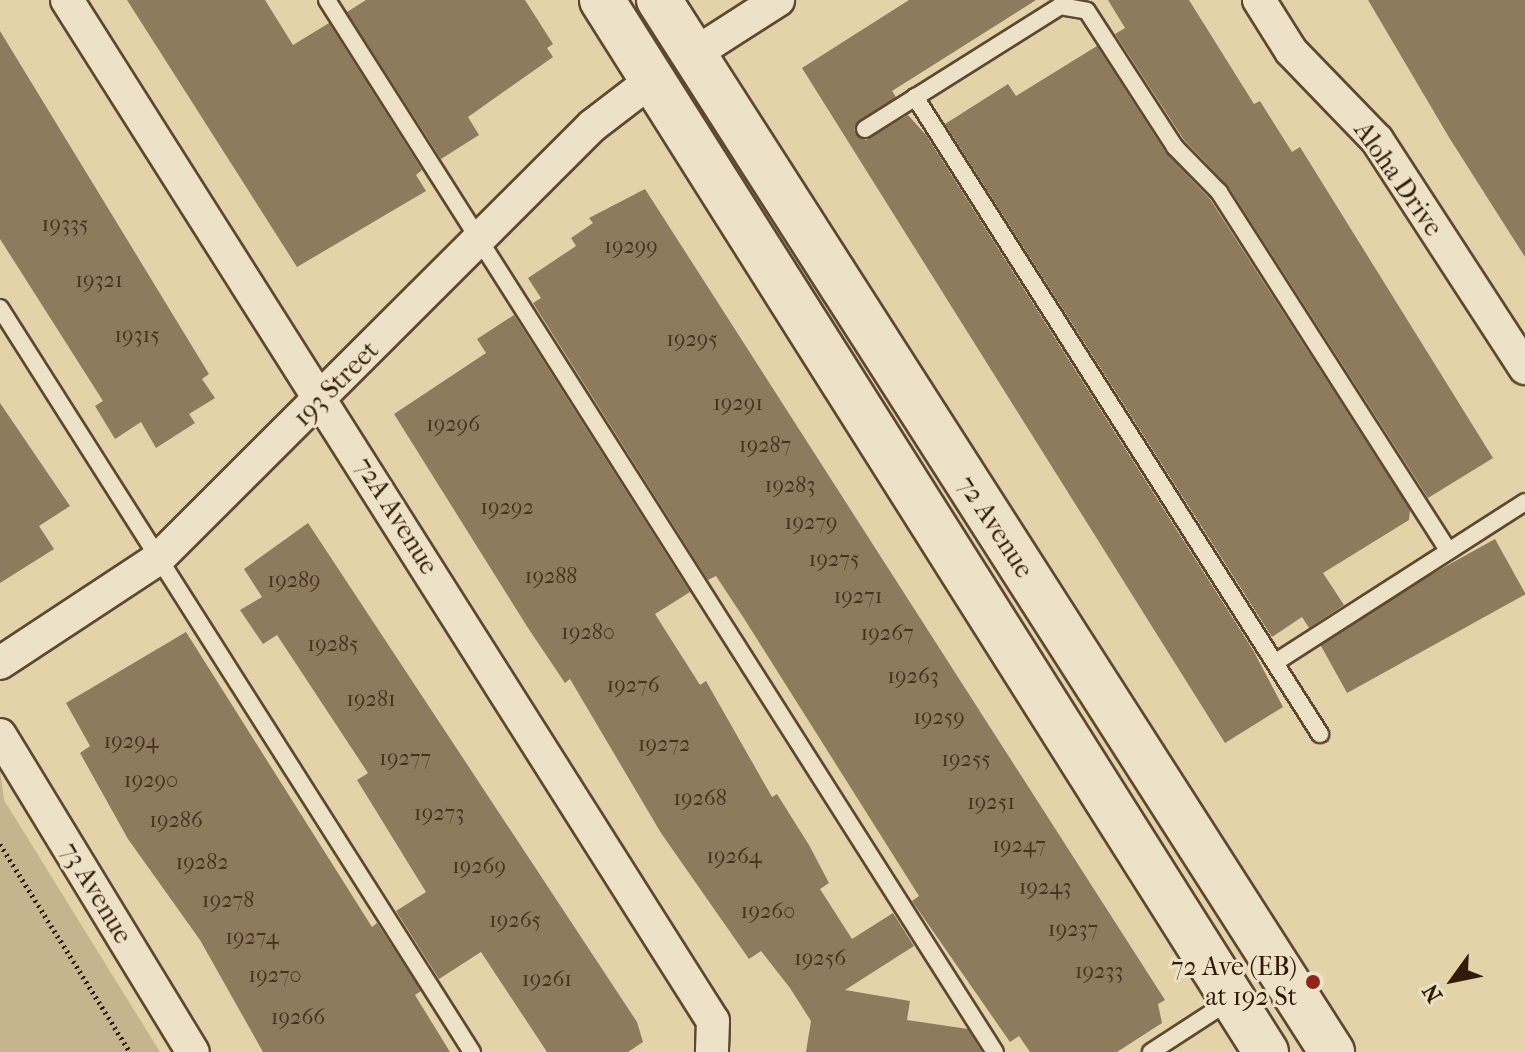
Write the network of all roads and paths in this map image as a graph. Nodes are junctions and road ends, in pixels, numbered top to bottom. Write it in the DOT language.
graph roads {
  1 [pos="67,0"];
  2 [pos="327,0"];
  3 [pos="602,0"];
  4 [pos="631,0"];
  5 [pos="659,0"];
  6 [pos="778,0"];
  7 [pos="1259,0"];
  8 [pos="1074,2"];
  9 [pos="694,54"];
  10 [pos="652,80"];
  11 [pos="915,97"];
  12 [pos="865,129"];
  13 [pos="481,237"];
  14 [pos="0,308"];
  15 [pos="1525,368"];
  16 [pos="323,400"];
  17 [pos="954,463"];
  18 [pos="1525,502"];
  19 [pos="1449,551"];
  20 [pos="159,558"];
  21 [pos="1276,662"];
  22 [pos="0,663"];
  23 [pos="1320,734"];
  24 [pos="0,735"];
  25 [pos="0,844"];
  26 [pos="1232,999"];
  27 [pos="713,1044"];
  28 [pos="130,1052"];
  29 [pos="193,1052"];
  30 [pos="472,1052"];
  31 [pos="995,1052"];
  32 [pos="1151,1052"];
  33 [pos="1266,1052"];
  34 [pos="1332,1052"];
  1 -- 16 [label="street, 72A Avenue"];
  2 -- 13 [label="lane"];
  3 -- 10 [label="main road, 72 Avenue"];
  4 -- 9 [label="main road"];
  5 -- 9 [label="main road, 72 Avenue"];
  6 -- 9 [label="street"];
  7 -- 15 [label="street, Aloha Drive"];
  8 -- 11 [label="lane"];
  8 -- 19 [label="lane"];
  9 -- 17 [label="main road, 72 Avenue"];
  10 -- 13 [label="street, 193 Street"];
  10 -- 17 [label="main road"];
  10 -- 26 [label="main road, 72 Avenue"];
  11 -- 12 [label="lane"];
  11 -- 21 [label="lane"];
  13 -- 16 [label="street, 193 Street"];
  13 -- 31 [label="lane"];
  14 -- 20 [label="lane"];
  16 -- 20 [label="street, 193 Street"];
  16 -- 27 [label="street, 72A Avenue"];
  17 -- 34 [label="main road, 72 Avenue"];
  18 -- 19 [label="lane"];
  19 -- 21 [label="lane"];
  20 -- 22 [label="street, 193 Street"];
  20 -- 30 [label="lane"];
  21 -- 23 [label="lane"];
  24 -- 29 [label="street, 73 Avenue"];
  25 -- 28 [label="path"];
  26 -- 32 [label="lane"];
  26 -- 33 [label="main road, 72 Avenue"];
}
